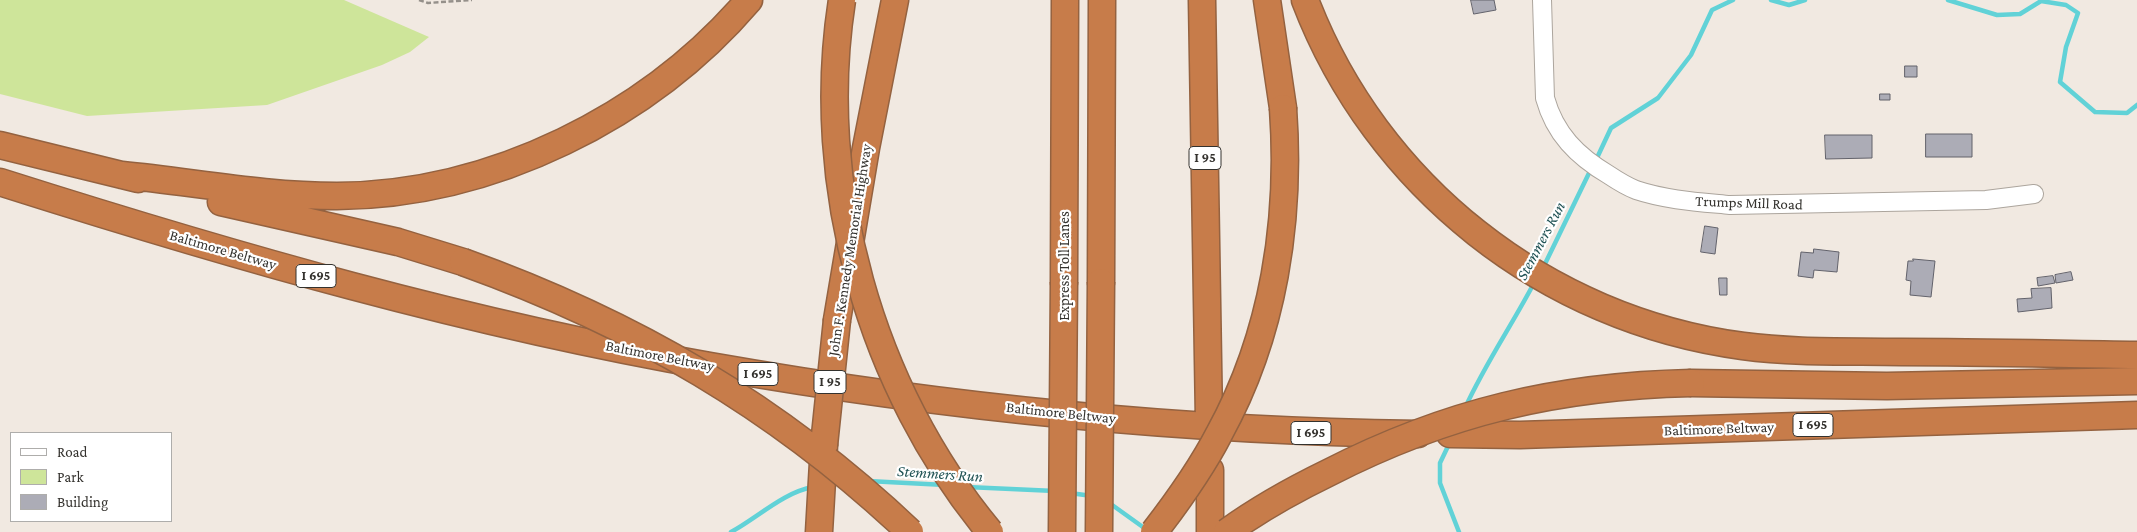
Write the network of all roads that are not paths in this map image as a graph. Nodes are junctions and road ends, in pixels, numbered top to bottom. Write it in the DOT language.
graph roads {
  1 [pos="750,0"];
  2 [pos="842,0"];
  3 [pos="896,0"];
  4 [pos="1066,0"];
  5 [pos="1102,0"];
  6 [pos="1202,0"];
  7 [pos="1267,0"];
  8 [pos="1305,0"];
  9 [pos="1542,0"];
  10 [pos="0,145"];
  11 [pos="122,175"];
  12 [pos="0,182"];
  13 [pos="2034,194"];
  14 [pos="2137,355"];
  15 [pos="2137,381"];
  16 [pos="2137,415"];
  17 [pos="819,532"];
  18 [pos="910,532"];
  19 [pos="990,532"];
  20 [pos="1062,532"];
  21 [pos="1099,532"];
  22 [pos="1154,532"];
  23 [pos="1210,532"];
  24 [pos="1227,532"];
  1 -- 11 [label="highway"];
  2 -- 19 [label="highway, bridge"];
  3 -- 17 [label="highway, John F. Kennedy Memorial Highway / I 95, bridge"];
  4 -- 20 [label="highway, Express Toll Lanes, bridge"];
  5 -- 21 [label="highway, bridge"];
  6 -- 23 [label="highway, I 95, bridge"];
  7 -- 22 [label="highway, bridge"];
  8 -- 14 [label="highway"];
  9 -- 13 [label="street, Trumps Mill Road"];
  10 -- 11 [label="highway"];
  11 -- 18 [label="highway, bridge"];
  12 -- 16 [label="highway, Baltimore Beltway / I 695"];
  15 -- 24 [label="highway, bridge"];
}
